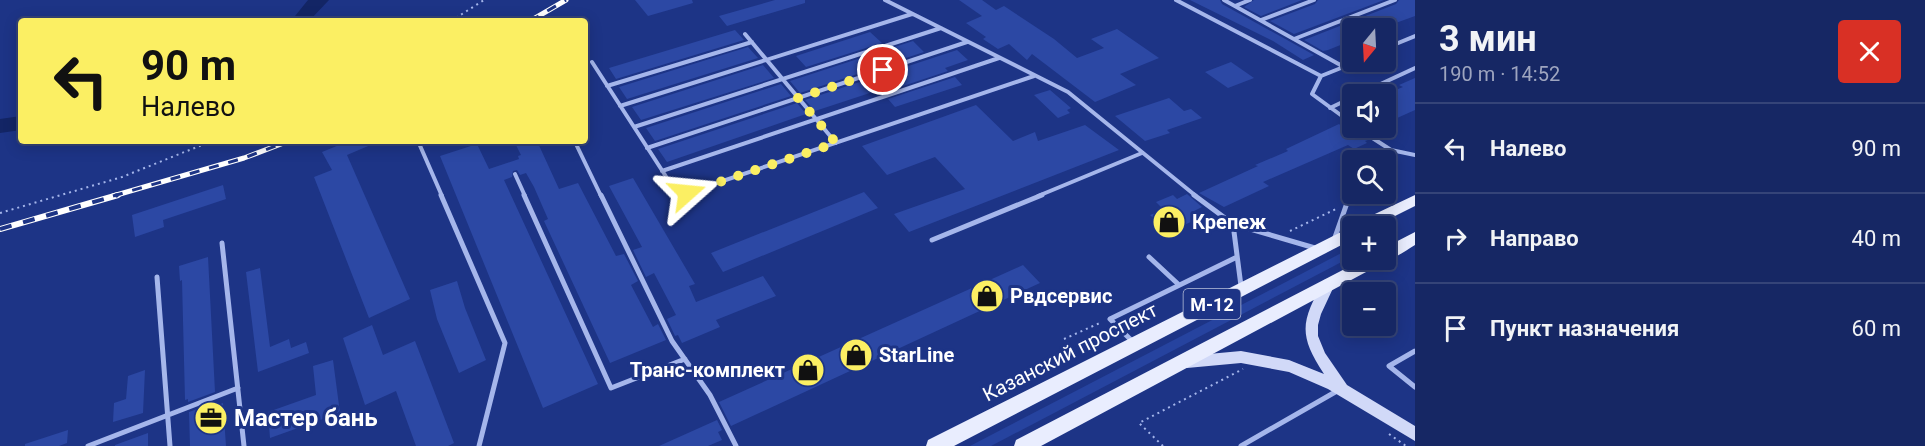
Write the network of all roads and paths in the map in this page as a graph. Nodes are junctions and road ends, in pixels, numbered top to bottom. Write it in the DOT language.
graph roads {
  1 [pos="484,0"];
  2 [pos="885,0"];
  3 [pos="1176,0"];
  4 [pos="1224,0"];
  5 [pos="1250,0"];
  6 [pos="1314,0"];
  7 [pos="1395,0"];
  8 [pos="1235,6"];
  9 [pos="912,14"];
  10 [pos="456,18"];
  11 [pos="1261,20"];
  12 [pos="941,28"];
  13 [pos="745,33"];
  14 [pos="1415,36"];
  15 [pos="1294,39"];
  16 [pos="752,42"];
  17 [pos="967,42"];
  18 [pos="1396,44"];
  19 [pos="999,58"];
  20 [pos="767,60"];
  21 [pos="592,62"];
  22 [pos="1342,66"];
  23 [pos="1342,68"];
  24 [pos="1415,68"];
  25 [pos="1034,76"];
  26 [pos="1321,76"];
  27 [pos="783,79"];
  28 [pos="1381,84"];
  29 [pos="607,86"];
  30 [pos="798,98"];
  31 [pos="1342,102"];
  32 [pos="620,106"];
  33 [pos="1330,108"];
  34 [pos="1342,116"];
  35 [pos="816,119"];
  36 [pos="634,127"];
  37 [pos="1371,138"];
  38 [pos="836,143"];
  39 [pos="204,144"];
  40 [pos="419,144"];
  41 [pos="576,144"];
  42 [pos="647,148"];
  43 [pos="1388,150"];
  44 [pos="1396,151"];
  45 [pos="1142,153"];
  46 [pos="1415,155"];
  47 [pos="662,171"];
  48 [pos="515,174"];
  49 [pos="1415,200"];
  50 [pos="1347,204"];
  51 [pos="0,213"];
  52 [pos="1383,216"];
  53 [pos="1233,224"];
  54 [pos="1278,237"];
  55 [pos="1342,238"];
  56 [pos="1415,238"];
  57 [pos="932,240"];
  58 [pos="222,243"];
  59 [pos="1326,246"];
  60 [pos="1396,248"];
  61 [pos="1149,257"];
  62 [pos="1237,257"];
  63 [pos="1356,270"];
  64 [pos="157,277"];
  65 [pos="1178,284"];
  66 [pos="1329,284"];
  67 [pos="1241,289"];
  68 [pos="1110,319"];
  69 [pos="1064,339"];
  70 [pos="1134,344"];
  71 [pos="1415,351"];
  72 [pos="685,359"];
  73 [pos="1186,362"];
  74 [pos="1244,369"];
  75 [pos="1343,387"];
  76 [pos="1415,387"];
  77 [pos="238,388"];
  78 [pos="168,415"];
  79 [pos="1387,433"];
  80 [pos="1415,434"];
  81 [pos="88,446"];
  82 [pos="170,446"];
  83 [pos="244,446"];
  84 [pos="479,446"];
  85 [pos="736,446"];
  86 [pos="935,446"];
  87 [pos="1023,446"];
  88 [pos="1163,446"];
  89 [pos="1241,446"];
  90 [pos="1406,446"];
  1 -- 10 [label="path"];
  2 -- 9 [label="lane"];
  3 -- 26 [label="lane"];
  4 -- 8 [label="lane"];
  5 -- 8 [label="lane"];
  6 -- 11 [label="lane"];
  7 -- 15 [label="lane"];
  8 -- 11 [label="lane"];
  9 -- 12 [label="lane"];
  9 -- 20 [label="lane"];
  11 -- 15 [label="lane"];
  12 -- 17 [label="lane"];
  12 -- 27 [label="lane"];
  13 -- 16 [label="lane"];
  14 -- 18 [label="lane"];
  15 -- 22 [label="lane"];
  16 -- 20 [label="lane"];
  16 -- 29 [label="lane"];
  17 -- 19 [label="lane"];
  17 -- 30 [label="lane"];
  19 -- 25 [label="lane"];
  19 -- 35 [label="lane"];
  20 -- 27 [label="lane"];
  20 -- 32 [label="lane"];
  21 -- 29 [label="lane"];
  23 -- 26 [label="lane"];
  24 -- 28 [label="lane"];
  25 -- 38 [label="lane"];
  25 -- 45 [label="lane"];
  26 -- 33 [label="lane"];
  27 -- 30 [label="lane"];
  27 -- 36 [label="lane"];
  29 -- 32 [label="lane"];
  30 -- 35 [label="lane"];
  30 -- 42 [label="lane"];
  31 -- 33 [label="lane"];
  32 -- 36 [label="lane"];
  33 -- 34 [label="lane"];
  35 -- 38 [label="lane"];
  35 -- 47 [label="lane"];
  36 -- 42 [label="lane"];
  37 -- 43 [label="lane"];
  38 -- 47 [label="lane"];
  39 -- 51 [label="path"];
  40 -- 84 [label="lane"];
  41 -- 72 [label="lane"];
  42 -- 47 [label="lane"];
  44 -- 46 [label="lane"];
  45 -- 53 [label="lane"];
  45 -- 57 [label="lane"];
  48 -- 72 [label="lane"];
  49 -- 52 [label="main road"];
  50 -- 54 [label="path"];
  50 -- 59 [label="lane"];
  53 -- 54 [label="lane"];
  53 -- 62 [label="lane"];
  54 -- 59 [label="lane"];
  55 -- 59 [label="main road, Казанский проспект / М-12"];
  56 -- 60 [label="main road"];
  58 -- 77 [label="lane"];
  59 -- 67 [label="main road, Казанский проспект / М-12"];
  61 -- 65 [label="lane"];
  62 -- 65 [label="lane"];
  62 -- 67 [label="lane"];
  63 -- 66 [label="main road, М-12"];
  64 -- 78 [label="lane"];
  65 -- 68 [label="lane"];
  66 -- 73 [label="main road, М-12"];
  66 -- 75 [label="street"];
  67 -- 70 [label="main road, Казанский проспект / М-12"];
  68 -- 69 [label="path"];
  68 -- 70 [label="lane"];
  70 -- 86 [label="main road, Казанский проспект / М-12"];
  71 -- 76 [label="lane"];
  72 -- 85 [label="lane"];
  73 -- 75 [label="street"];
  73 -- 87 [label="main road, М-12"];
  74 -- 88 [label="path"];
  75 -- 80 [label="street"];
  75 -- 89 [label="lane"];
  77 -- 78 [label="lane"];
  77 -- 83 [label="lane"];
  78 -- 81 [label="lane"];
  78 -- 82 [label="lane"];
  79 -- 90 [label="path"];
}
